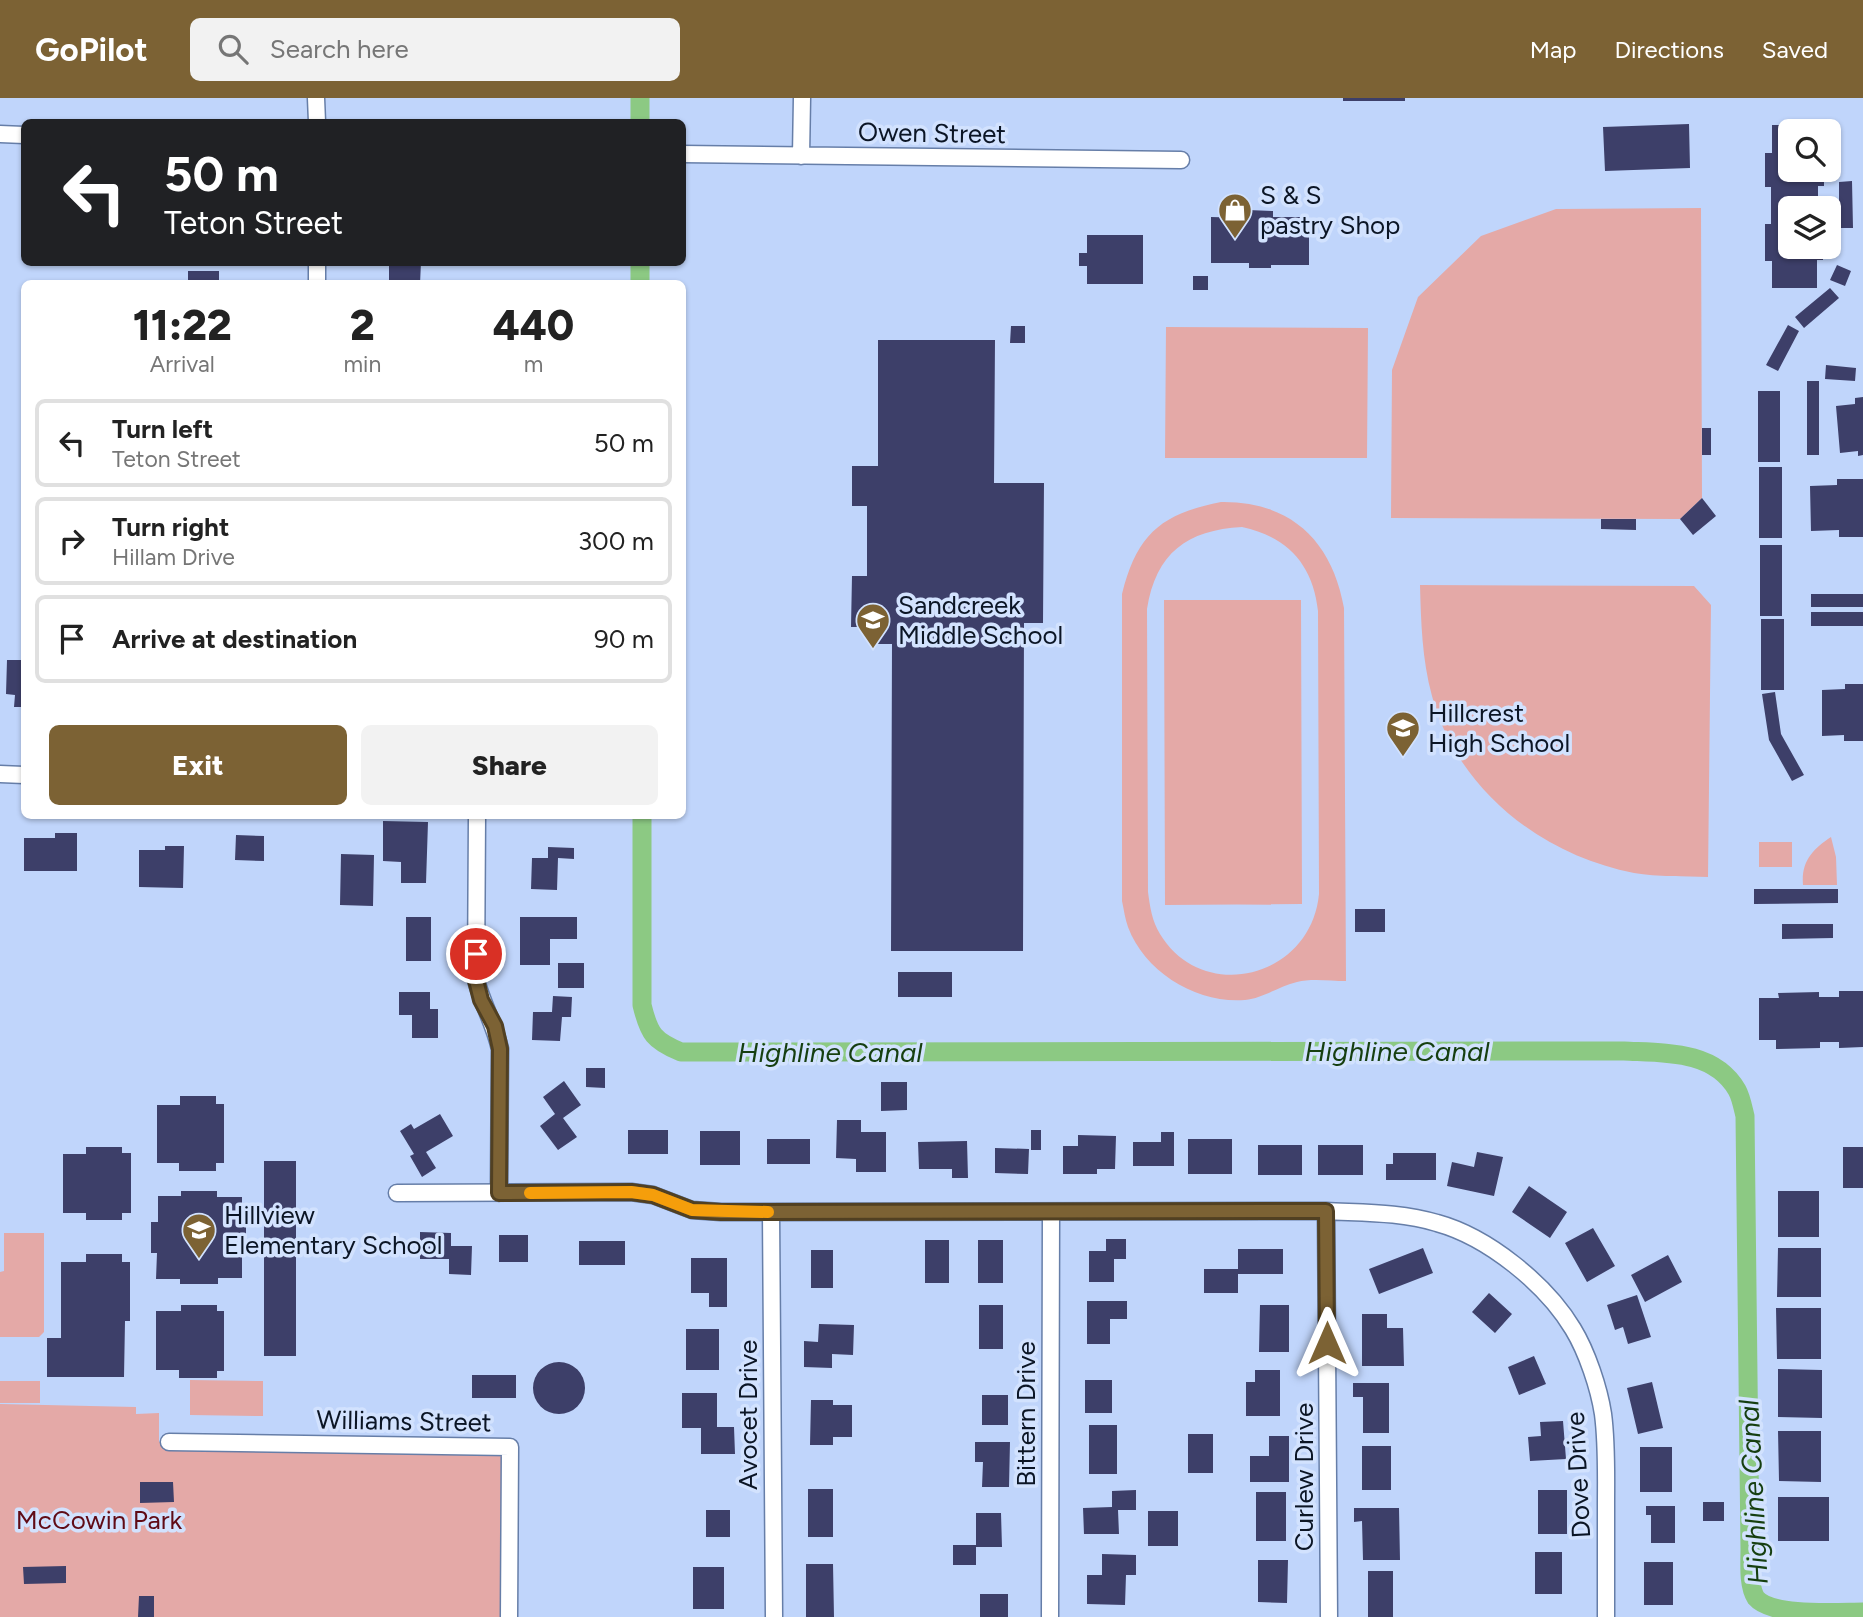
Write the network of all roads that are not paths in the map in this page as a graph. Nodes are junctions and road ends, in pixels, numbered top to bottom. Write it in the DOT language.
graph roads {
  1 [pos="316,98"];
  2 [pos="802,98"];
  3 [pos="317,119"];
  4 [pos="0,134"];
  5 [pos="21,135"];
  6 [pos="686,154"];
  7 [pos="801,156"];
  8 [pos="1181,160"];
  9 [pos="0,774"];
  10 [pos="21,775"];
  11 [pos="477,819"];
  12 [pos="397,1193"];
  13 [pos="499,1193"];
  14 [pos="1326,1211"];
  15 [pos="771,1212"];
  16 [pos="1051,1212"];
  17 [pos="169,1442"];
  18 [pos="509,1617"];
  19 [pos="774,1617"];
  20 [pos="1050,1617"];
  21 [pos="1329,1617"];
  22 [pos="1606,1617"];
  1 -- 3 [label="street"];
  2 -- 7 [label="street"];
  4 -- 5 [label="street"];
  6 -- 7 [label="street, Owen Street"];
  7 -- 8 [label="street, Owen Street"];
  9 -- 10 [label="street"];
  11 -- 13 [label="street"];
  12 -- 13 [label="street, Dove Drive"];
  13 -- 15 [label="street, Dove Drive"];
  14 -- 16 [label="street, Dove Drive"];
  14 -- 21 [label="street, Curlew Drive"];
  14 -- 22 [label="street, Dove Drive"];
  15 -- 16 [label="street, Dove Drive"];
  15 -- 19 [label="street, Avocet Drive"];
  16 -- 20 [label="street, Bittern Drive"];
  17 -- 18 [label="street, Williams Street"];
}
